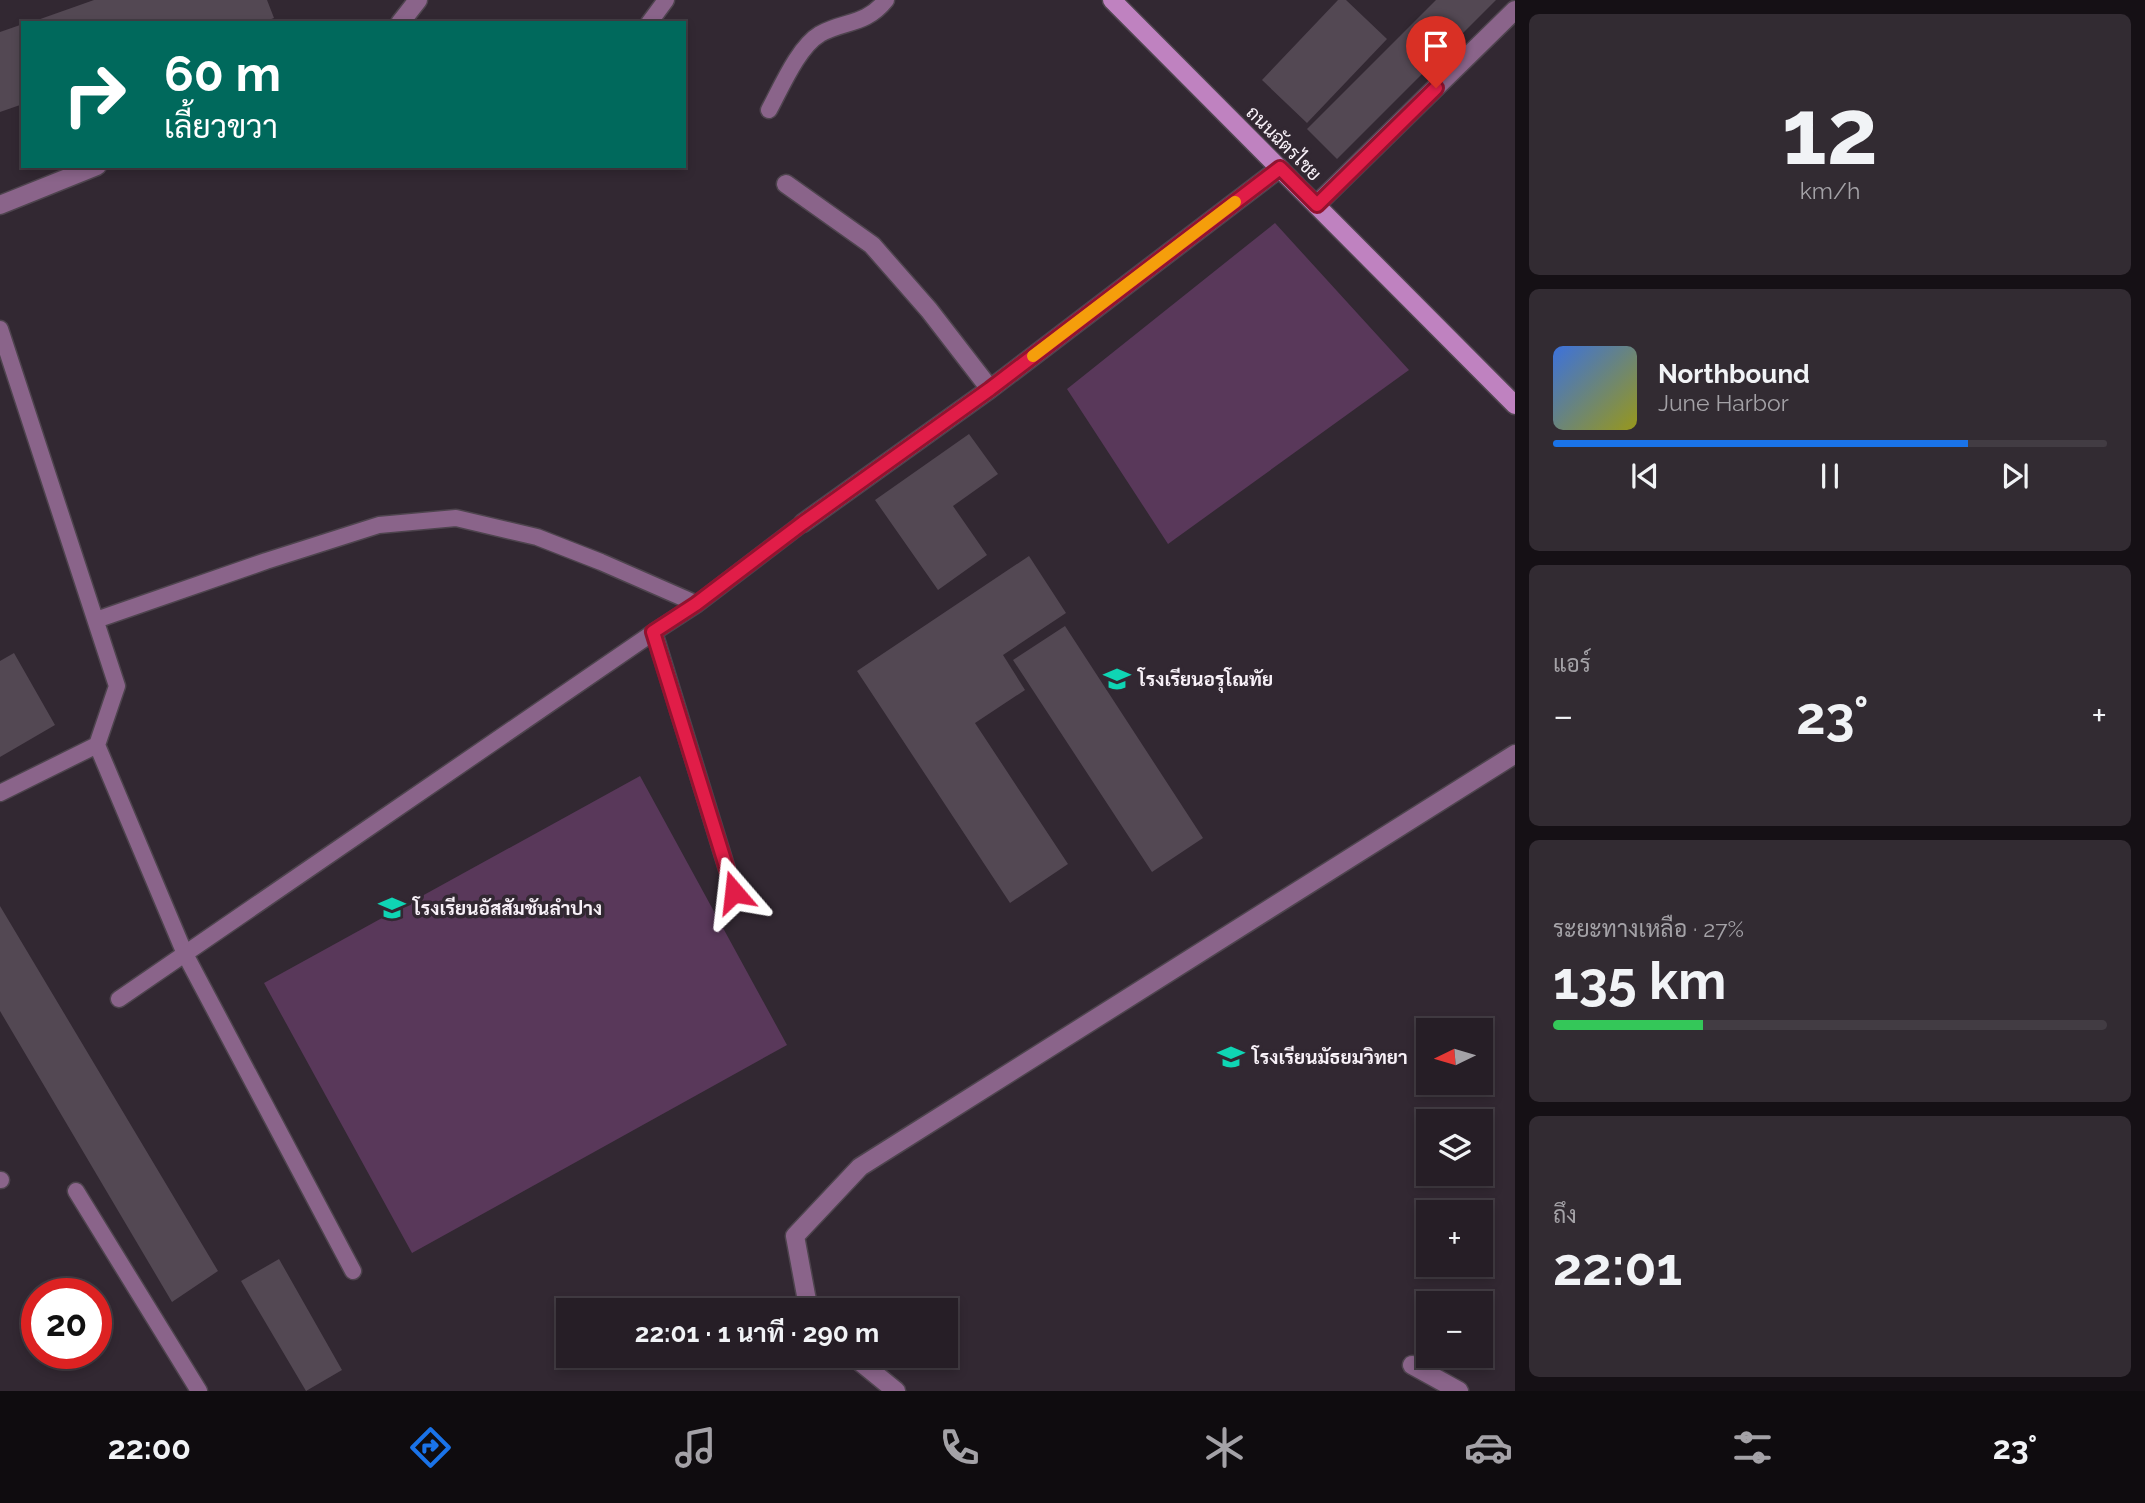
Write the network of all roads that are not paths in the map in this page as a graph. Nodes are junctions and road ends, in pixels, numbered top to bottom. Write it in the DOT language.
graph roads {
  1 [pos="418,0"];
  2 [pos="666,0"];
  3 [pos="887,0"];
  4 [pos="1112,0"];
  5 [pos="1515,10"];
  6 [pos="402,21"];
  7 [pos="650,21"];
  8 [pos="769,110"];
  9 [pos="92,168"];
  10 [pos="1280,168"];
  11 [pos="786,184"];
  12 [pos="0,205"];
  13 [pos="1317,205"];
  14 [pos="0,330"];
  15 [pos="990,389"];
  16 [pos="1515,405"];
  17 [pos="803,523"];
  18 [pos="696,604"];
  19 [pos="96,620"];
  20 [pos="653,632"];
  21 [pos="97,745"];
  22 [pos="1515,754"];
  23 [pos="0,793"];
  24 [pos="734,892"];
  25 [pos="185,954"];
  26 [pos="119,999"];
  27 [pos="76,1191"];
  28 [pos="353,1271"];
  29 [pos="807,1298"];
  30 [pos="1412,1366"];
  31 [pos="868,1368"];
  32 [pos="199,1391"];
  33 [pos="896,1391"];
  34 [pos="1459,1391"];
  1 -- 6 [label="street"];
  2 -- 7 [label="lane"];
  3 -- 8 [label="lane"];
  4 -- 10 [label="main road, ถนนฉัตรไชย"];
  5 -- 13 [label="street"];
  9 -- 12 [label="street"];
  10 -- 13 [label="main road, ถนนฉัตรไชย"];
  10 -- 15 [label="street"];
  11 -- 15 [label="street"];
  13 -- 16 [label="main road, ถนนฉัตรไชย"];
  14 -- 19 [label="lane"];
  15 -- 17 [label="street"];
  17 -- 18 [label="lane"];
  18 -- 19 [label="lane"];
  18 -- 20 [label="lane"];
  19 -- 21 [label="lane"];
  20 -- 24 [label="lane"];
  20 -- 25 [label="lane"];
  21 -- 23 [label="lane"];
  21 -- 25 [label="lane"];
  22 -- 29 [label="street"];
  25 -- 26 [label="lane"];
  25 -- 28 [label="lane"];
  27 -- 32 [label="lane"];
  30 -- 34 [label="street"];
  31 -- 33 [label="street"];
}
